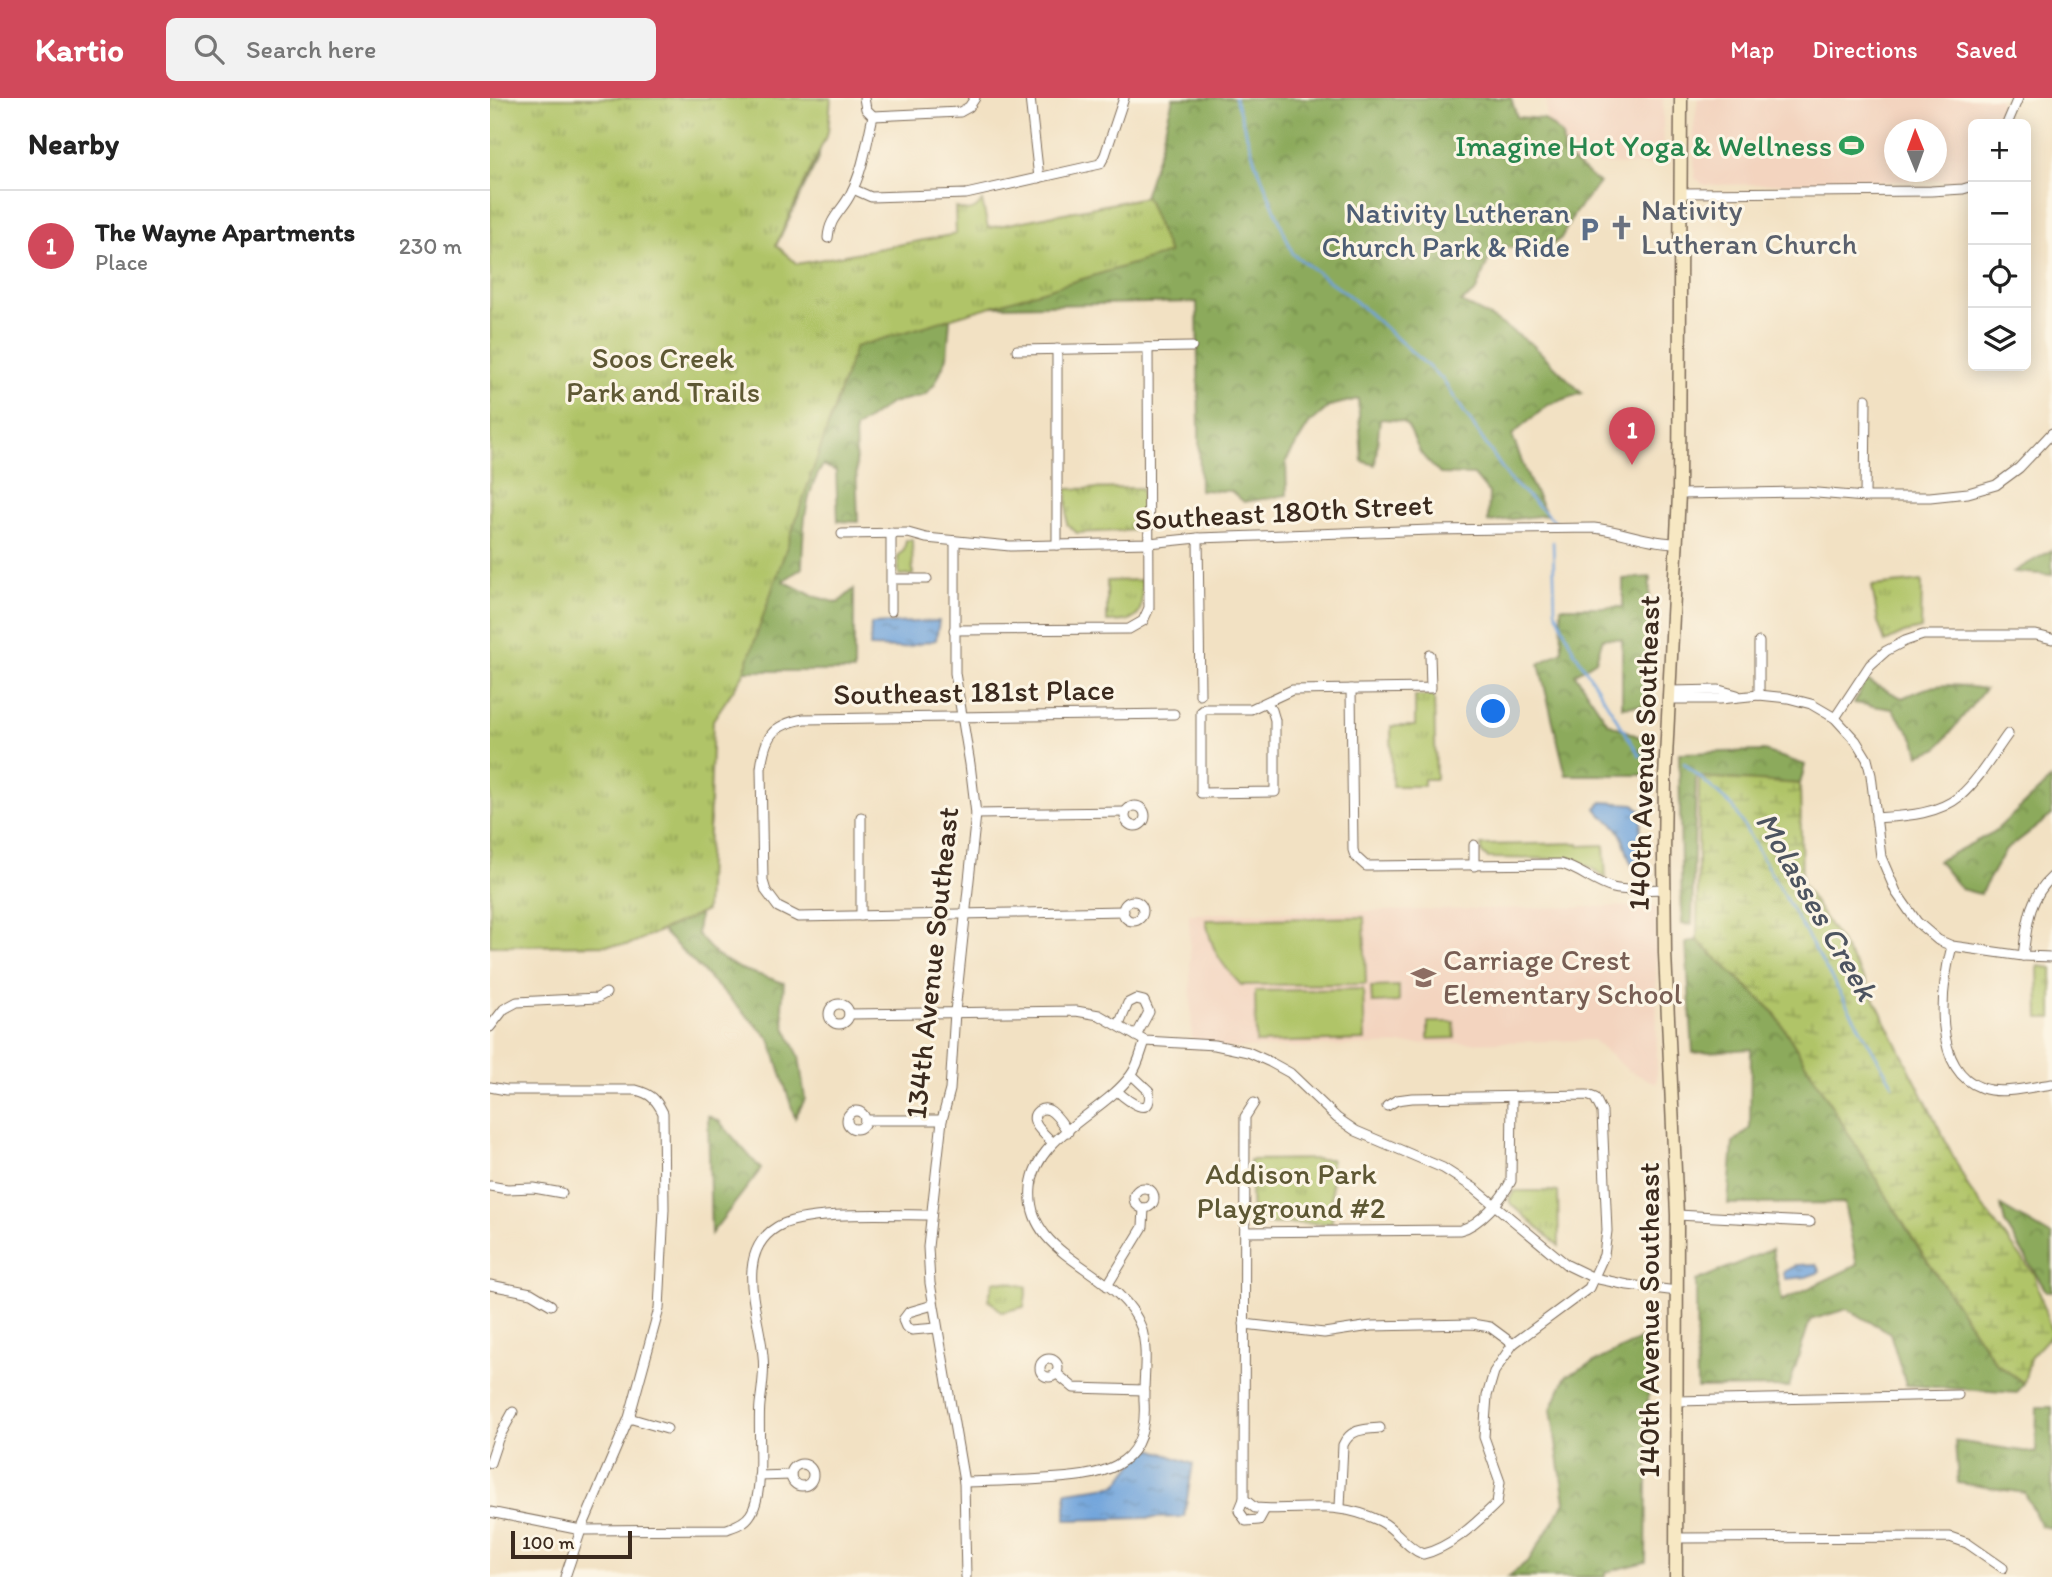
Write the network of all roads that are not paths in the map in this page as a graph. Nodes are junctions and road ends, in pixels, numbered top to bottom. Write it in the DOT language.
graph roads {
  1 [pos="864,98"];
  2 [pos="975,98"];
  3 [pos="1030,98"];
  4 [pos="1124,98"];
  5 [pos="1681,98"];
  6 [pos="1689,98"];
  7 [pos="2018,98"];
  8 [pos="873,116"];
  9 [pos="2009,119"];
  10 [pos="1681,122"];
  11 [pos="1039,178"];
  12 [pos="1968,188"];
  13 [pos="853,189"];
  14 [pos="1680,193"];
  15 [pos="828,237"];
  16 [pos="1192,347"];
  17 [pos="1148,348"];
  18 [pos="1056,349"];
  19 [pos="1017,350"];
  20 [pos="1866,399"];
  21 [pos="2052,433"];
  22 [pos="1679,494"];
  23 [pos="1865,496"];
  24 [pos="891,533"];
  25 [pos="842,534"];
  26 [pos="1198,538"];
  27 [pos="955,541"];
  28 [pos="1149,543"];
  29 [pos="1678,543"];
  30 [pos="1057,545"];
  31 [pos="891,579"];
  32 [pos="927,579"];
  33 [pos="891,611"];
  34 [pos="954,630"];
  35 [pos="2052,639"];
  36 [pos="1759,642"];
  37 [pos="1430,654"];
  38 [pos="1351,689"];
  39 [pos="1200,695"];
  40 [pos="1670,695"];
  41 [pos="1759,695"];
  42 [pos="1266,703"];
  43 [pos="1174,714"];
  44 [pos="962,717"];
  45 [pos="1835,718"];
  46 [pos="2008,734"];
  47 [pos="1126,812"];
  48 [pos="976,814"];
  49 [pos="861,817"];
  50 [pos="1875,818"];
  51 [pos="1474,845"];
  52 [pos="1474,866"];
  53 [pos="2052,877"];
  54 [pos="1664,889"];
  55 [pos="1124,911"];
  56 [pos="964,915"];
  57 [pos="861,916"];
  58 [pos="1952,946"];
  59 [pos="2023,956"];
  60 [pos="2052,957"];
  61 [pos="606,993"];
  62 [pos="955,1013"];
  63 [pos="849,1014"];
  64 [pos="1119,1025"];
  65 [pos="490,1027"];
  66 [pos="1136,1036"];
  67 [pos="1145,1041"];
  68 [pos="1132,1075"];
  69 [pos="2052,1084"];
  70 [pos="490,1087"];
  71 [pos="1117,1091"];
  72 [pos="1512,1097"];
  73 [pos="1254,1103"];
  74 [pos="1387,1106"];
  75 [pos="865,1120"];
  76 [pos="942,1120"];
  77 [pos="1068,1132"];
  78 [pos="1053,1143"];
  79 [pos="490,1186"];
  80 [pos="562,1193"];
  81 [pos="1493,1205"];
  82 [pos="1144,1208"];
  83 [pos="930,1215"];
  84 [pos="1677,1215"];
  85 [pos="1810,1222"];
  86 [pos="1245,1232"];
  87 [pos="1594,1278"];
  88 [pos="490,1285"];
  89 [pos="1107,1286"];
  90 [pos="1677,1291"];
  91 [pos="551,1305"];
  92 [pos="933,1306"];
  93 [pos="1244,1324"];
  94 [pos="937,1328"];
  95 [pos="1513,1344"];
  96 [pos="1056,1373"];
  97 [pos="1143,1390"];
  98 [pos="1958,1395"];
  99 [pos="1676,1401"];
  100 [pos="513,1412"];
  101 [pos="629,1418"];
  102 [pos="1380,1428"];
  103 [pos="667,1429"];
  104 [pos="490,1463"];
  105 [pos="791,1475"];
  106 [pos="759,1476"];
  107 [pos="964,1482"];
  108 [pos="1248,1503"];
  109 [pos="1340,1507"];
  110 [pos="1265,1509"];
  111 [pos="490,1512"];
  112 [pos="581,1531"];
  113 [pos="1676,1538"];
  114 [pos="2003,1568"];
  115 [pos="565,1577"];
  116 [pos="966,1577"];
  117 [pos="1676,1577"];
  1 -- 8 [label="street"];
  2 -- 8 [label="street"];
  3 -- 11 [label="street"];
  4 -- 11 [label="street"];
  5 -- 10 [label="main road, 140th Avenue Southeast"];
  6 -- 10 [label="main road"];
  7 -- 9 [label="street"];
  8 -- 13 [label="street"];
  10 -- 14 [label="main road, 140th Avenue Southeast"];
  11 -- 13 [label="street"];
  12 -- 14 [label="street"];
  13 -- 15 [label="street"];
  14 -- 22 [label="main road, 140th Avenue Southeast"];
  16 -- 17 [label="street"];
  17 -- 18 [label="street"];
  17 -- 28 [label="street"];
  18 -- 19 [label="street"];
  18 -- 30 [label="street"];
  20 -- 23 [label="street"];
  21 -- 23 [label="street"];
  22 -- 23 [label="street"];
  22 -- 29 [label="main road, 140th Avenue Southeast"];
  24 -- 25 [label="street, Southeast 180th Street"];
  24 -- 27 [label="street, Southeast 180th Street"];
  24 -- 31 [label="street"];
  26 -- 28 [label="street, Southeast 180th Street"];
  26 -- 29 [label="street, Southeast 180th Street"];
  26 -- 39 [label="street"];
  27 -- 30 [label="street, Southeast 180th Street"];
  27 -- 34 [label="street, 134th Avenue Southeast"];
  28 -- 30 [label="street, Southeast 180th Street"];
  28 -- 34 [label="street"];
  29 -- 40 [label="main road, 140th Avenue Southeast"];
  31 -- 32 [label="street"];
  31 -- 33 [label="street"];
  34 -- 44 [label="street, 134th Avenue Southeast"];
  35 -- 45 [label="street"];
  36 -- 41 [label="street"];
  37 -- 38 [label="street"];
  38 -- 42 [label="street"];
  38 -- 52 [label="street"];
  40 -- 41 [label="street"];
  40 -- 54 [label="main road, 140th Avenue Southeast"];
  41 -- 45 [label="street"];
  42 -- 42 [label="street"];
  43 -- 44 [label="street, Southeast 181st Place"];
  44 -- 48 [label="street, 134th Avenue Southeast"];
  44 -- 57 [label="street, Southeast 181st Place"];
  45 -- 50 [label="street"];
  46 -- 50 [label="street"];
  47 -- 48 [label="street"];
  48 -- 56 [label="street, 134th Avenue Southeast"];
  49 -- 57 [label="street"];
  50 -- 58 [label="street"];
  51 -- 52 [label="street"];
  52 -- 54 [label="street"];
  53 -- 59 [label="street"];
  54 -- 84 [label="main road, 140th Avenue Southeast"];
  55 -- 56 [label="street"];
  56 -- 57 [label="street"];
  56 -- 62 [label="street, 134th Avenue Southeast"];
  58 -- 59 [label="street"];
  58 -- 69 [label="street"];
  59 -- 60 [label="street"];
  61 -- 65 [label="street"];
  62 -- 63 [label="street"];
  62 -- 64 [label="street"];
  62 -- 76 [label="street, 134th Avenue Southeast"];
  64 -- 66 [label="street"];
  64 -- 66 [label="street"];
  66 -- 67 [label="street"];
  67 -- 68 [label="street"];
  67 -- 81 [label="street"];
  68 -- 71 [label="street"];
  68 -- 71 [label="street"];
  70 -- 101 [label="street"];
  71 -- 77 [label="street"];
  72 -- 74 [label="street"];
  72 -- 81 [label="street"];
  72 -- 87 [label="street"];
  73 -- 86 [label="street"];
  75 -- 76 [label="street"];
  76 -- 83 [label="street, 134th Avenue Southeast"];
  77 -- 78 [label="street"];
  77 -- 78 [label="street"];
  78 -- 89 [label="street"];
  79 -- 80 [label="street"];
  81 -- 86 [label="street"];
  81 -- 87 [label="street"];
  82 -- 89 [label="street"];
  83 -- 92 [label="street, 134th Avenue Southeast"];
  83 -- 106 [label="street"];
  84 -- 85 [label="street"];
  84 -- 90 [label="main road, 140th Avenue Southeast"];
  86 -- 93 [label="street"];
  87 -- 90 [label="street"];
  87 -- 95 [label="street"];
  88 -- 91 [label="street"];
  89 -- 97 [label="street"];
  90 -- 99 [label="main road, 140th Avenue Southeast"];
  92 -- 94 [label="street, 134th Avenue Southeast"];
  92 -- 94 [label="street"];
  93 -- 95 [label="street"];
  93 -- 108 [label="street"];
  94 -- 107 [label="street, 134th Avenue Southeast"];
  95 -- 109 [label="street"];
  96 -- 97 [label="street"];
  97 -- 107 [label="street"];
  98 -- 99 [label="street"];
  99 -- 113 [label="main road, 140th Avenue Southeast"];
  100 -- 104 [label="street"];
  101 -- 103 [label="street"];
  101 -- 112 [label="street"];
  102 -- 109 [label="street"];
  105 -- 106 [label="street"];
  106 -- 112 [label="street"];
  107 -- 116 [label="street, 134th Avenue Southeast"];
  108 -- 110 [label="street"];
  108 -- 110 [label="street"];
  109 -- 110 [label="street"];
  111 -- 112 [label="street"];
  112 -- 115 [label="street"];
  113 -- 114 [label="street"];
  113 -- 117 [label="main road, 140th Avenue Southeast"];
}
